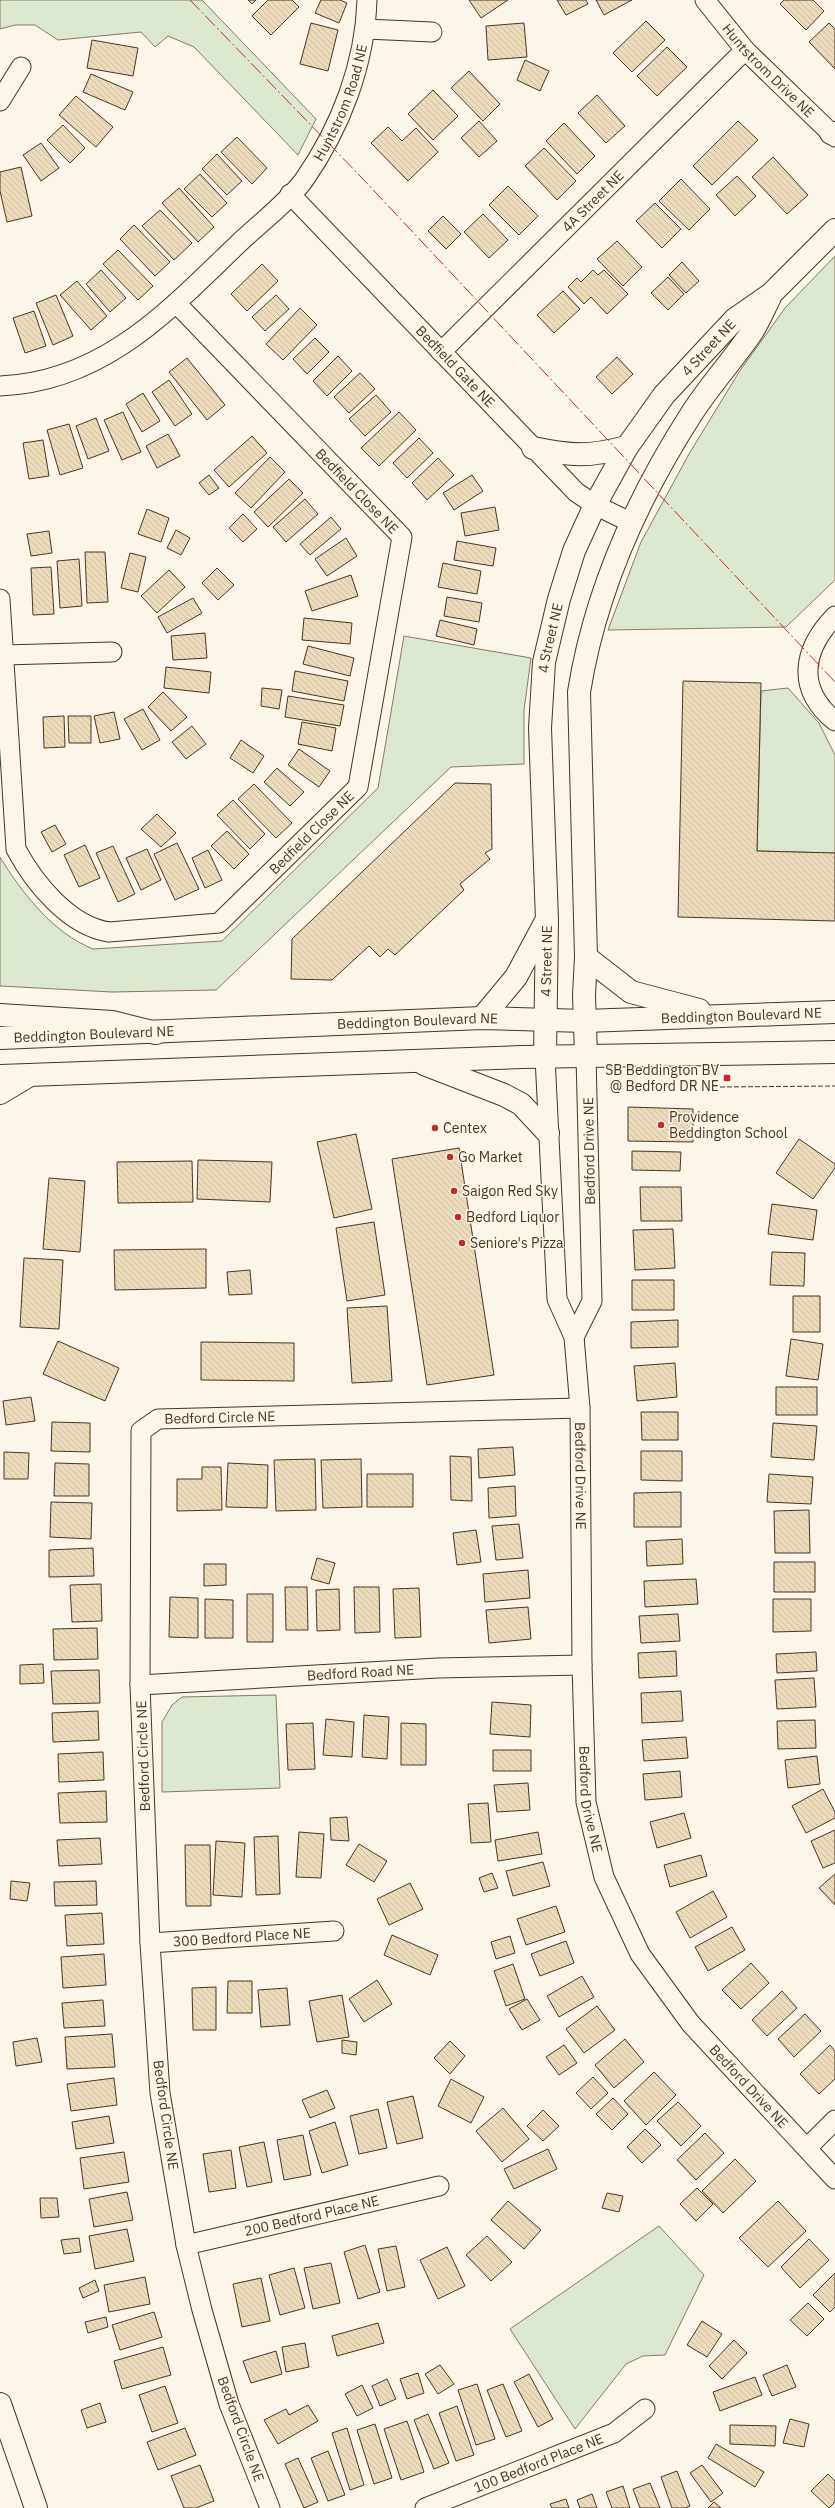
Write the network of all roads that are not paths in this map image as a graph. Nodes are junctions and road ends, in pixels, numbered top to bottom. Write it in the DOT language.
graph roads {
  1 [pos="367,0"];
  2 [pos="705,0"];
  3 [pos="366,29"];
  4 [pos="432,32"];
  5 [pos="745,50"];
  6 [pos="21,67"];
  7 [pos="0,101"];
  8 [pos="834,135"];
  9 [pos="290,194"];
  10 [pos="835,230"];
  11 [pos="771,294"];
  12 [pos="176,303"];
  13 [pos="440,352"];
  14 [pos="0,386"];
  15 [pos="627,447"];
  16 [pos="533,448"];
  17 [pos="595,505"];
  18 [pos="632,523"];
  19 [pos="0,599"];
  20 [pos="831,620"];
  21 [pos="112,652"];
  22 [pos="4,655"];
  23 [pos="835,721"];
  24 [pos="547,920"];
  25 [pos="586,956"];
  26 [pos="835,1012"];
  27 [pos="0,1015"];
  28 [pos="720,1016"];
  29 [pos="482,1018"];
  30 [pos="546,1020"];
  31 [pos="585,1021"];
  32 [pos="156,1033"];
  33 [pos="0,1038"];
  34 [pos="835,1052"];
  35 [pos="586,1056"];
  36 [pos="545,1057"];
  37 [pos="416,1060"];
  38 [pos="30,1075"];
  39 [pos="0,1076"];
  40 [pos="0,1093"];
  41 [pos="548,1133"];
  42 [pos="574,1337"];
  43 [pos="580,1408"];
  44 [pos="582,1665"];
  45 [pos="140,1685"];
  46 [pos="334,1931"];
  47 [pos="150,1943"];
  48 [pos="835,2120"];
  49 [pos="807,2148"];
  50 [pos="835,2179"];
  51 [pos="438,2186"];
  52 [pos="186,2245"];
  53 [pos="0,2404"];
  54 [pos="645,2409"];
  55 [pos="36,2508"];
  56 [pos="270,2508"];
  57 [pos="425,2508"];
  1 -- 3 [label="street, Huntstrom Road NE"];
  2 -- 5 [label="street, Huntstrom Drive NE"];
  3 -- 4 [label="street"];
  3 -- 9 [label="street, Huntstrom Road NE"];
  5 -- 8 [label="street, Huntstrom Drive NE"];
  5 -- 13 [label="street, 4A Street NE"];
  6 -- 7 [label="street"];
  9 -- 12 [label="street"];
  9 -- 13 [label="street, Bedfield Gate NE"];
  10 -- 11 [label="main road, 4 Street NE"];
  11 -- 15 [label="main road, 4 Street NE"];
  11 -- 18 [label="main road, 4 Street NE"];
  12 -- 14 [label="street"];
  12 -- 22 [label="street, Bedfield Close NE"];
  13 -- 16 [label="street, Bedfield Gate NE"];
  15 -- 16 [label="main road"];
  15 -- 17 [label="main road, 4 Street NE"];
  16 -- 17 [label="street, Bedfield Gate NE"];
  17 -- 18 [label="street, Bedfield Gate NE"];
  17 -- 24 [label="main road, 4 Street NE"];
  18 -- 25 [label="main road, 4 Street NE"];
  19 -- 22 [label="street, Bedfield Close NE"];
  20 -- 23 [label="street"];
  21 -- 22 [label="street"];
  24 -- 29 [label="main road"];
  24 -- 30 [label="main road, 4 Street NE"];
  25 -- 28 [label="main road"];
  25 -- 31 [label="main road, 4 Street NE"];
  26 -- 28 [label="main road, Beddington Boulevard NE"];
  27 -- 32 [label="main road"];
  28 -- 31 [label="main road, Beddington Boulevard NE"];
  29 -- 30 [label="main road, Beddington Boulevard NE"];
  29 -- 32 [label="main road, Beddington Boulevard NE"];
  30 -- 31 [label="main road, Beddington Boulevard NE"];
  30 -- 36 [label="main road, 4 Street NE"];
  31 -- 35 [label="main road, 4 Street NE"];
  32 -- 33 [label="main road, Beddington Boulevard NE"];
  34 -- 35 [label="main road"];
  35 -- 36 [label="main road"];
  35 -- 42 [label="street, Bedford Drive NE"];
  36 -- 37 [label="main road"];
  36 -- 41 [label="street, Bedford Drive NE"];
  37 -- 38 [label="main road"];
  37 -- 41 [label="main road"];
  38 -- 39 [label="main road"];
  38 -- 40 [label="main road"];
  41 -- 42 [label="street, Bedford Drive NE"];
  42 -- 43 [label="street, Bedford Drive NE"];
  43 -- 44 [label="street, Bedford Drive NE"];
  43 -- 45 [label="street, Bedford Circle NE"];
  44 -- 45 [label="street, Bedford Road NE"];
  44 -- 49 [label="street, Bedford Drive NE"];
  45 -- 47 [label="street, Bedford Circle NE"];
  46 -- 47 [label="street, 300 Bedford Place NE"];
  47 -- 52 [label="street, Bedford Circle NE"];
  48 -- 49 [label="street"];
  49 -- 50 [label="street, Bedford Drive NE"];
  51 -- 52 [label="street, 200 Bedford Place NE"];
  52 -- 56 [label="street, Bedford Circle NE"];
  53 -- 55 [label="main road"];
  54 -- 57 [label="street, 100 Bedford Place NE"];
}
